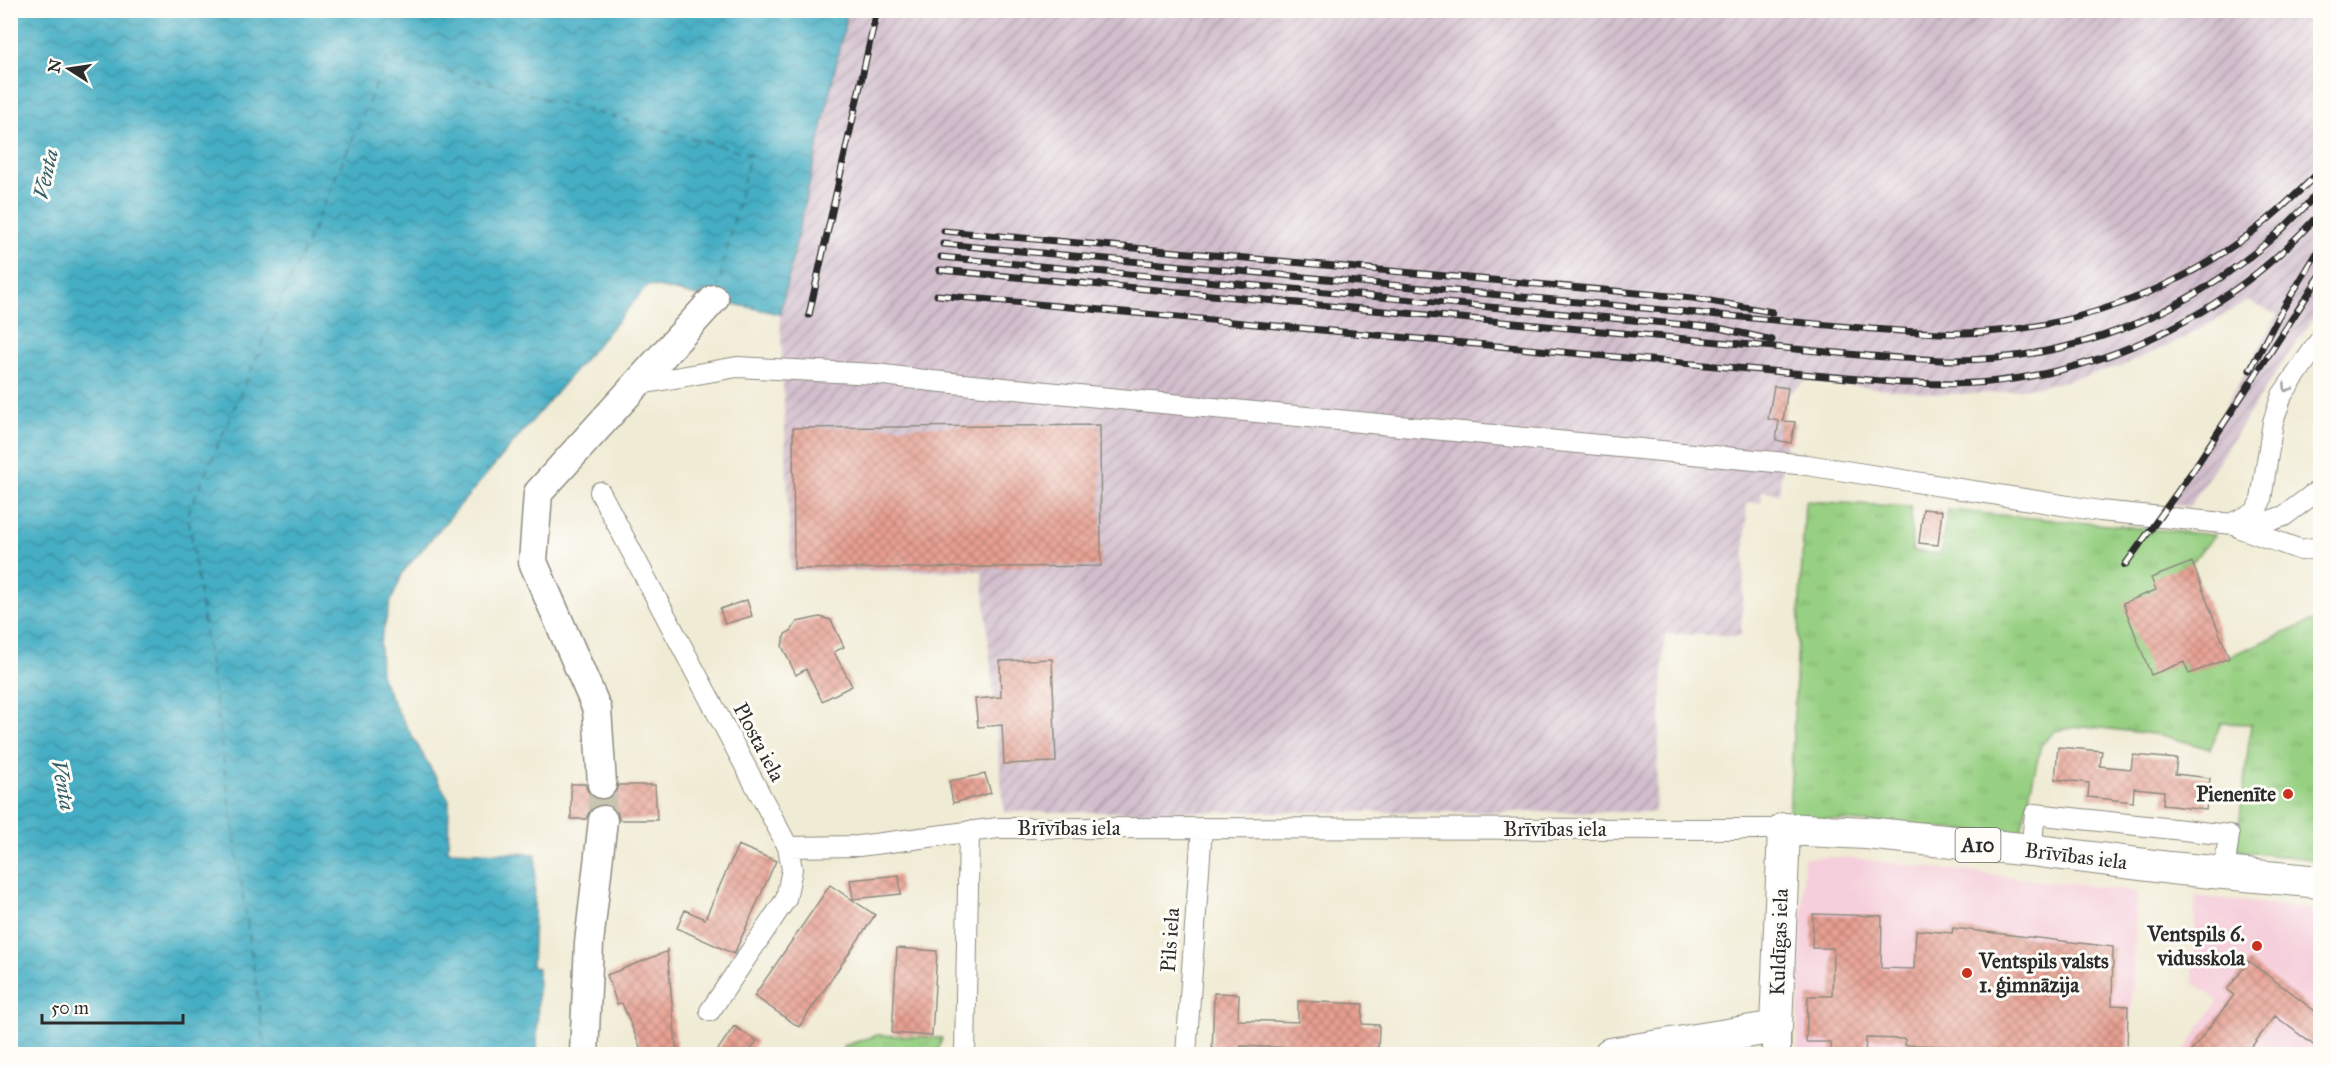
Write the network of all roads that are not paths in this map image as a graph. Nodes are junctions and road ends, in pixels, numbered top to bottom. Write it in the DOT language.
graph roads {
  1 [pos="714,299"];
  2 [pos="2320,340"];
  3 [pos="635,385"];
  4 [pos="2320,489"];
  5 [pos="600,492"];
  6 [pos="2229,524"];
  7 [pos="2320,547"];
  8 [pos="602,784"];
  9 [pos="603,819"];
  10 [pos="1202,828"];
  11 [pos="1784,829"];
  12 [pos="969,831"];
  13 [pos="788,847"];
  14 [pos="2320,882"];
  15 [pos="710,1011"];
  16 [pos="1776,1041"];
  17 [pos="1694,1048"];
  18 [pos="584,1054"];
  19 [pos="965,1054"];
  20 [pos="1186,1054"];
  21 [pos="1610,1054"];
  1 -- 3 [label="street"];
  2 -- 6 [label="street, one-way"];
  3 -- 6 [label="street"];
  3 -- 8 [label="street"];
  4 -- 6 [label="street"];
  5 -- 13 [label="street, Plosta iela"];
  6 -- 7 [label="street"];
  9 -- 18 [label="street"];
  10 -- 11 [label="street, Brīvības iela"];
  10 -- 12 [label="street, Brīvības iela"];
  10 -- 20 [label="street, Pils iela"];
  11 -- 14 [label="main road, Brīvības iela / A10"];
  11 -- 16 [label="main road, Kuldīgas iela"];
  12 -- 13 [label="street, Brīvības iela"];
  12 -- 19 [label="street"];
  13 -- 15 [label="street, Plosta iela"];
  16 -- 17 [label="main road"];
  17 -- 21 [label="main road"];
}
